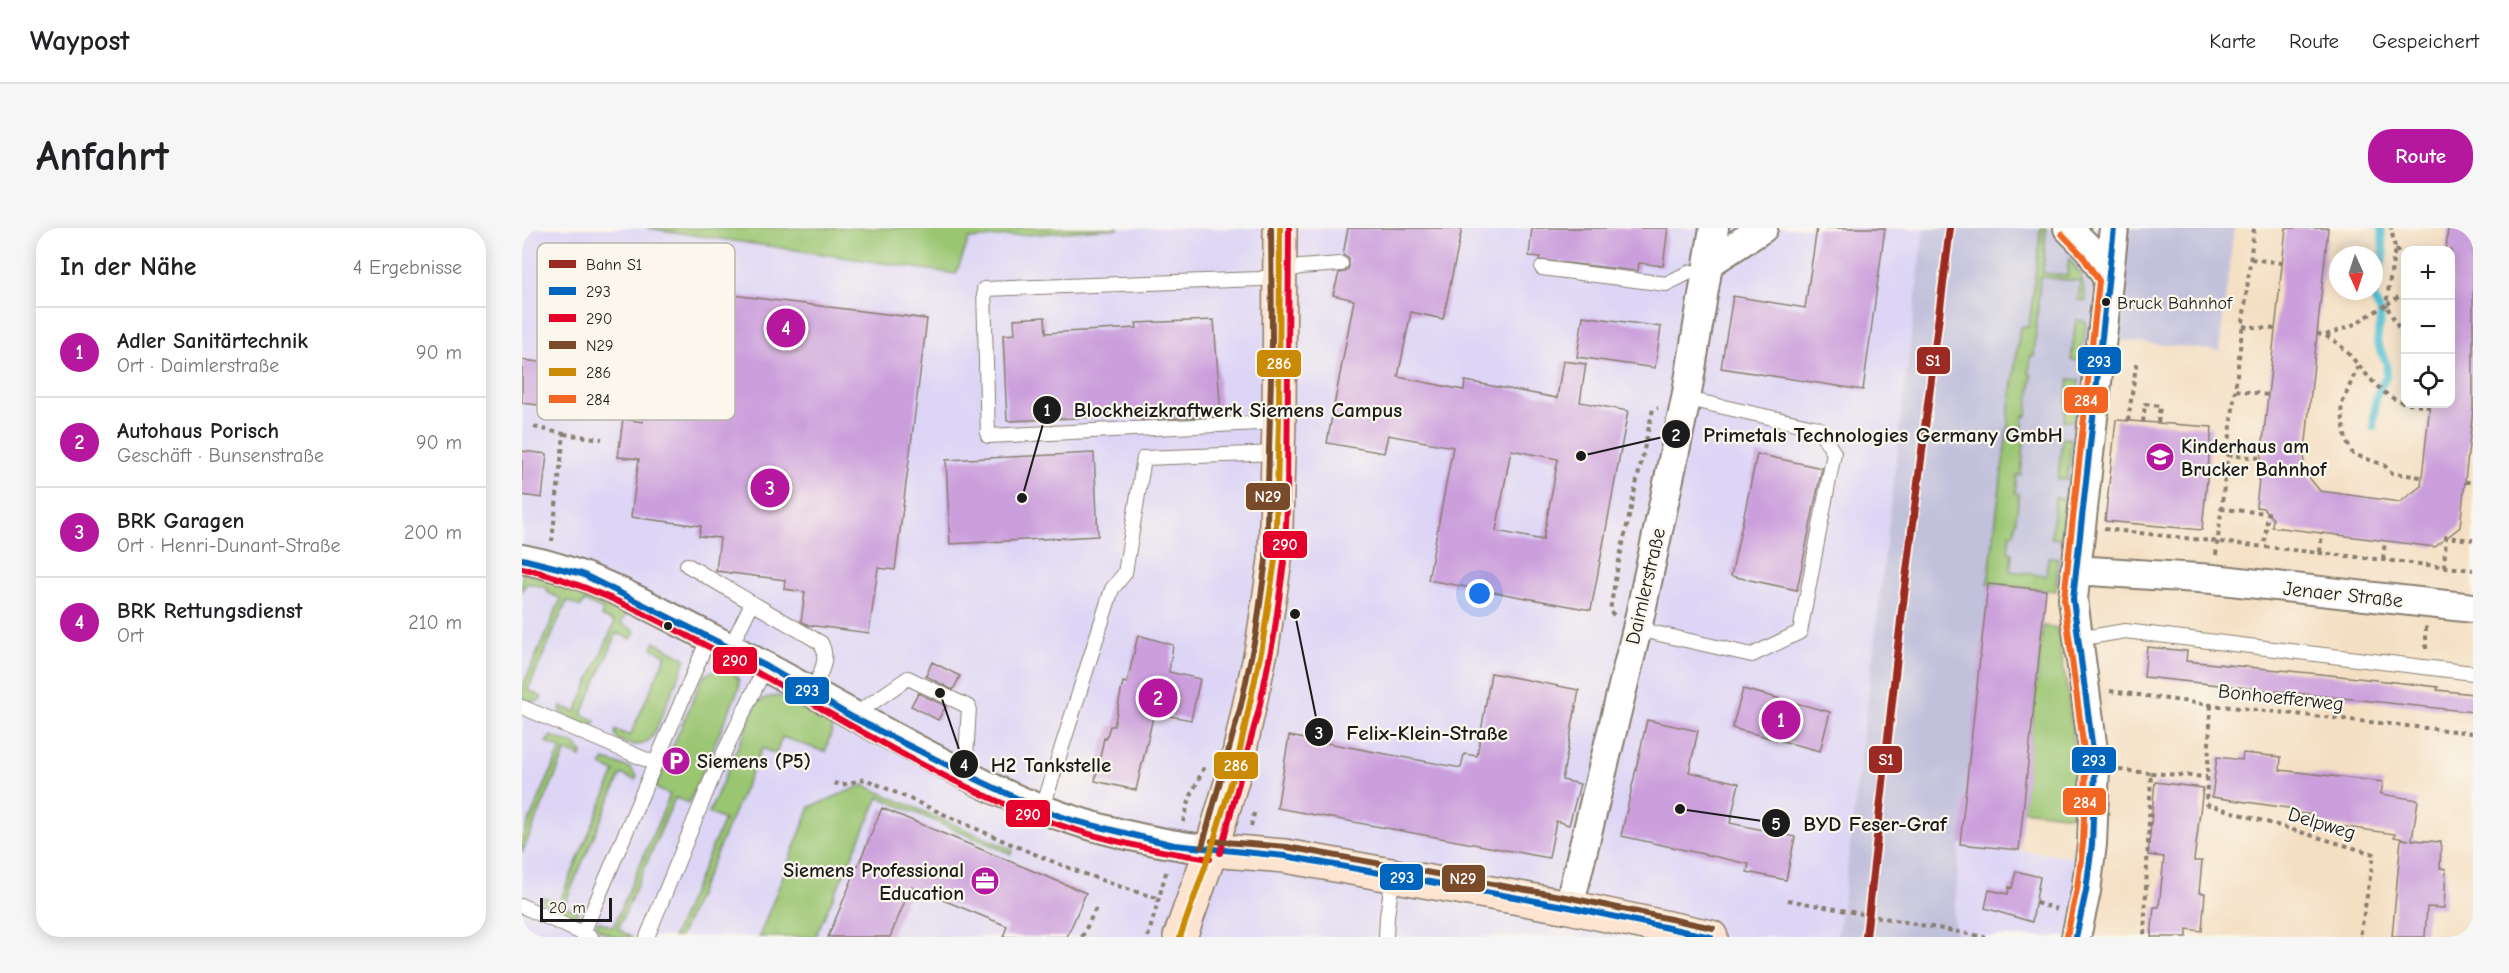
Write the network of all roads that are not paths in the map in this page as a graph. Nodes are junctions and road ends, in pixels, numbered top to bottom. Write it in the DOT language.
graph roads {
  1 [pos="1280,228"];
  2 [pos="1714,228"];
  3 [pos="1763,228"];
  4 [pos="2068,228"];
  5 [pos="2114,228"];
  6 [pos="1341,264"];
  7 [pos="1542,268"];
  8 [pos="1708,268"];
  9 [pos="1281,274"];
  10 [pos="2108,279"];
  11 [pos="1701,402"];
  12 [pos="1279,437"];
  13 [pos="532,561"];
  14 [pos="687,566"];
  15 [pos="2075,570"];
  16 [pos="752,603"];
  17 [pos="2473,608"];
  18 [pos="1636,629"];
  19 [pos="2078,639"];
  20 [pos="720,642"];
  21 [pos="766,666"];
  22 [pos="2473,673"];
  23 [pos="812,692"];
  24 [pos="522,707"];
  25 [pos="852,717"];
  26 [pos="654,763"];
  27 [pos="964,774"];
  28 [pos="1042,810"];
  29 [pos="1211,850"];
  30 [pos="1393,875"];
  31 [pos="522,906"];
  32 [pos="1569,907"];
  33 [pos="587,935"];
  34 [pos="646,937"];
  35 [pos="1180,937"];
  36 [pos="1386,937"];
  37 [pos="1711,937"];
  38 [pos="2076,937"];
  1 -- 9 [label="street"];
  2 -- 8 [label="street, Daimlerstraße"];
  3 -- 8 [label="street"];
  4 -- 10 [label="street"];
  5 -- 10 [label="street"];
  6 -- 9 [label="lane"];
  7 -- 8 [label="lane"];
  8 -- 18 [label="street, Daimlerstraße"];
  9 -- 12 [label="street"];
  9 -- 12 [label="lane"];
  10 -- 15 [label="street"];
  11 -- 18 [label="lane"];
  12 -- 28 [label="lane"];
  12 -- 29 [label="street"];
  13 -- 20 [label="street"];
  14 -- 16 [label="lane"];
  15 -- 17 [label="street, Jenaer Straße"];
  15 -- 19 [label="street"];
  16 -- 20 [label="lane"];
  16 -- 23 [label="lane"];
  18 -- 32 [label="street, Daimlerstraße"];
  19 -- 22 [label="lane"];
  19 -- 38 [label="street"];
  20 -- 21 [label="street"];
  20 -- 26 [label="lane"];
  21 -- 23 [label="street"];
  21 -- 34 [label="lane"];
  23 -- 25 [label="street"];
  24 -- 26 [label="lane"];
  25 -- 27 [label="street"];
  25 -- 27 [label="lane"];
  26 -- 33 [label="lane"];
  27 -- 28 [label="street"];
  28 -- 29 [label="street"];
  29 -- 30 [label="street"];
  29 -- 35 [label="street"];
  30 -- 32 [label="street"];
  30 -- 36 [label="lane"];
  31 -- 33 [label="lane"];
  32 -- 37 [label="street"];
}
